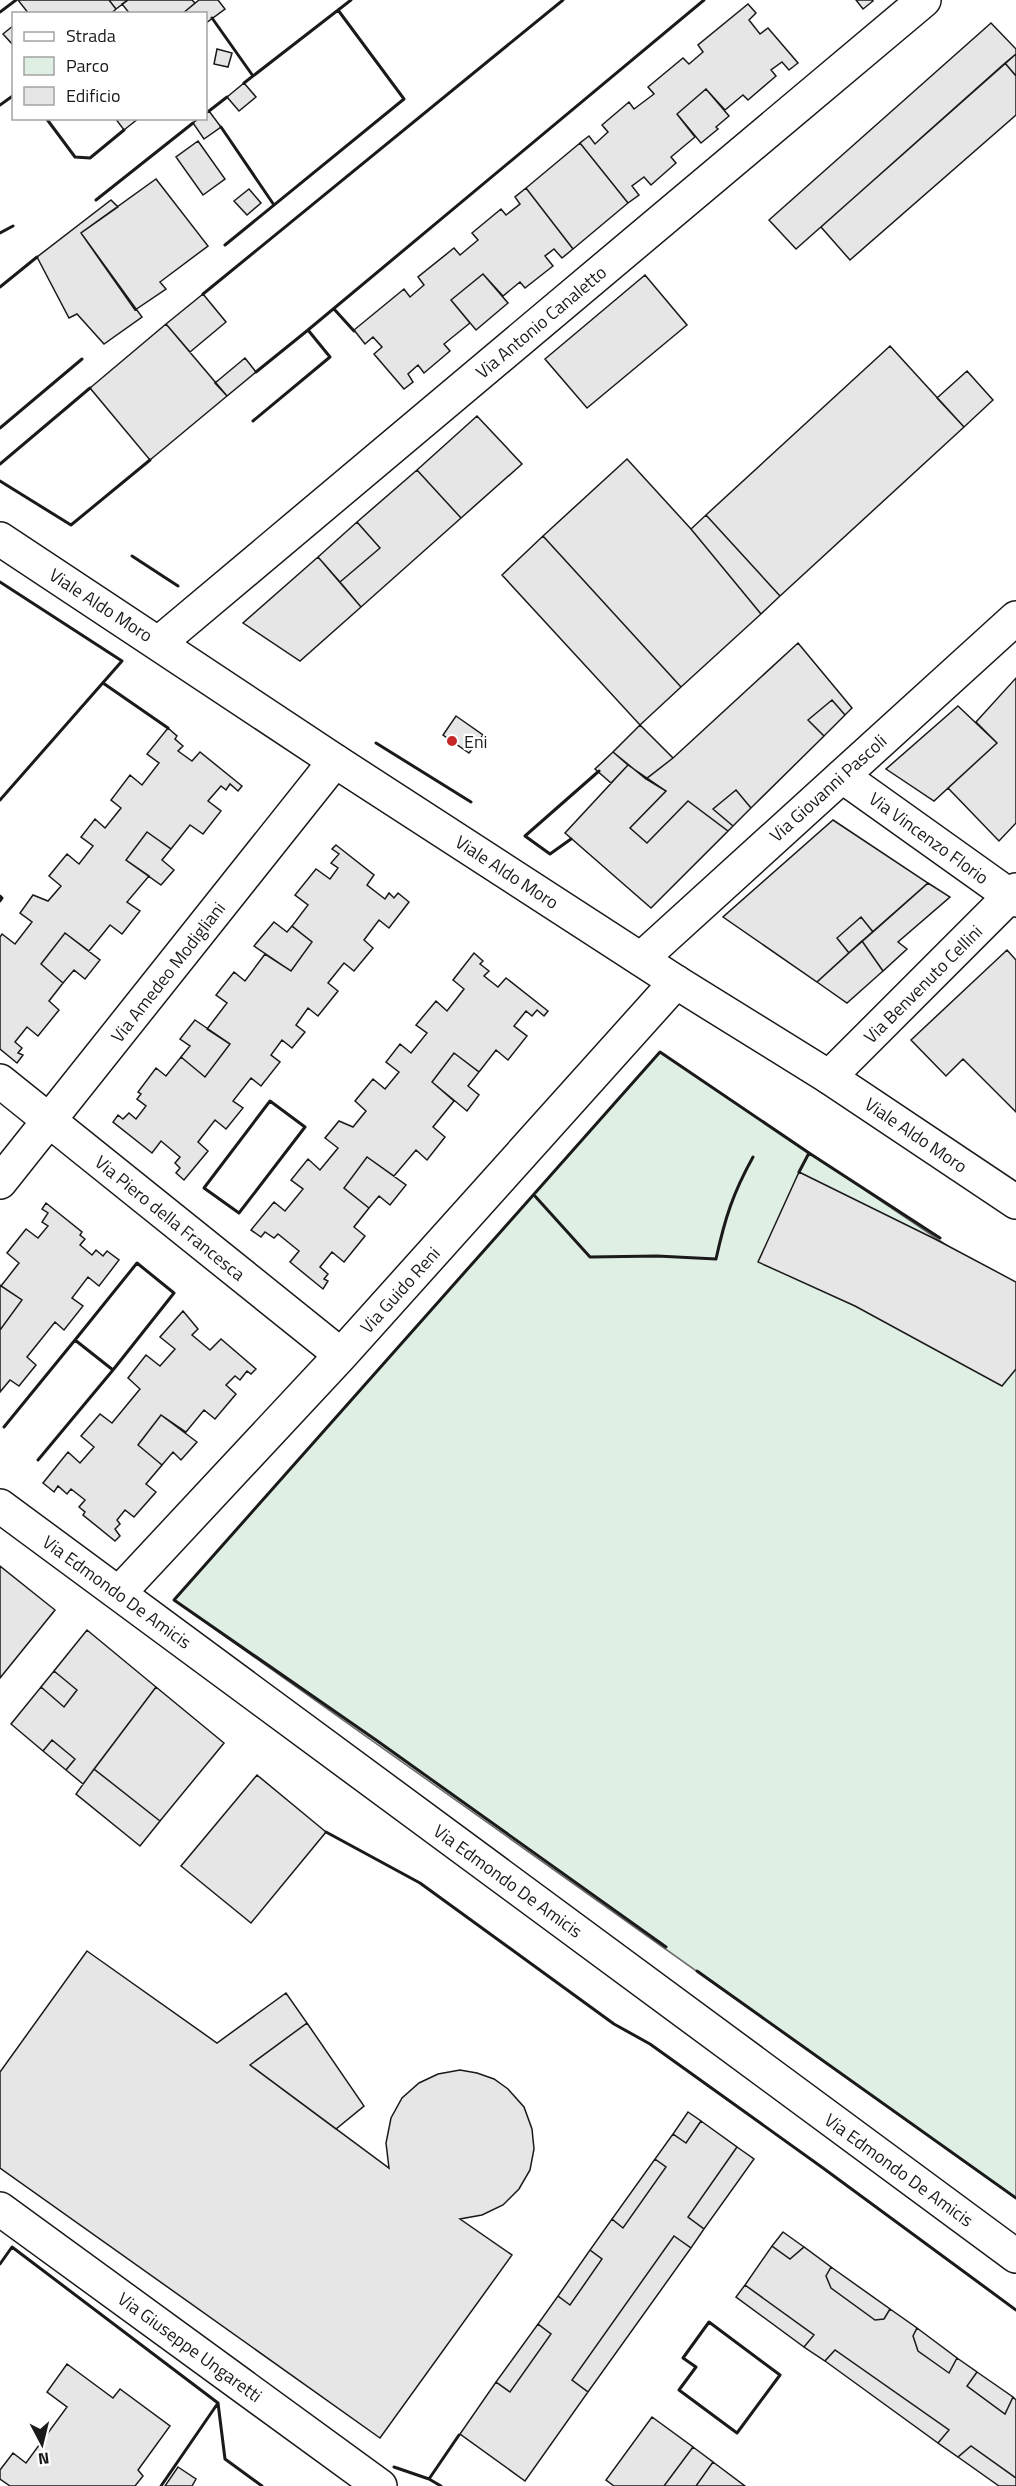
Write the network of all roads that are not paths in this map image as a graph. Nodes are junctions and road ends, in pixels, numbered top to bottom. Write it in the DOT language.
graph roads {
  1 [pos="924,0"];
  2 [pos="0,539"];
  3 [pos="1016,618"];
  4 [pos="159,644"];
  5 [pos="335,761"];
  6 [pos="842,776"];
  7 [pos="1014,896"];
  8 [pos="641,959"];
  9 [pos="676,982"];
  10 [pos="829,1077"];
  11 [pos="0,1081"];
  12 [pos="49,1121"];
  13 [pos="0,1182"];
  14 [pos="1016,1202"];
  15 [pos="341,1355"];
  16 [pos="0,1506"];
  17 [pos="119,1593"];
  18 [pos="0,2209"];
  19 [pos="1016,2256"];
  20 [pos="380,2486"];
  1 -- 4 [label="street, Via Antonio Canaletto"];
  2 -- 4 [label="street, Viale Aldo Moro"];
  3 -- 6 [label="street, Via Giovanni Pascoli"];
  4 -- 5 [label="street, Viale Aldo Moro"];
  5 -- 8 [label="street, Viale Aldo Moro"];
  5 -- 12 [label="street, Via Amedeo Modigliani"];
  6 -- 7 [label="street, Via Vincenzo Florio"];
  6 -- 8 [label="street, Via Giovanni Pascoli"];
  7 -- 10 [label="street, Via Benvenuto Cellini"];
  8 -- 9 [label="street, Viale Aldo Moro"];
  9 -- 10 [label="street, Viale Aldo Moro"];
  9 -- 15 [label="street, Via Guido Reni"];
  10 -- 14 [label="street, Viale Aldo Moro"];
  11 -- 12 [label="street, Via Piero della Francesca"];
  12 -- 13 [label="street, Via Amedeo Modigliani"];
  12 -- 15 [label="street, Via Piero della Francesca"];
  15 -- 17 [label="street, Via Guido Reni"];
  16 -- 17 [label="street, Via Edmondo De Amicis"];
  17 -- 19 [label="street, Via Edmondo De Amicis"];
  18 -- 20 [label="street, Via Giuseppe Ungaretti"];
}
